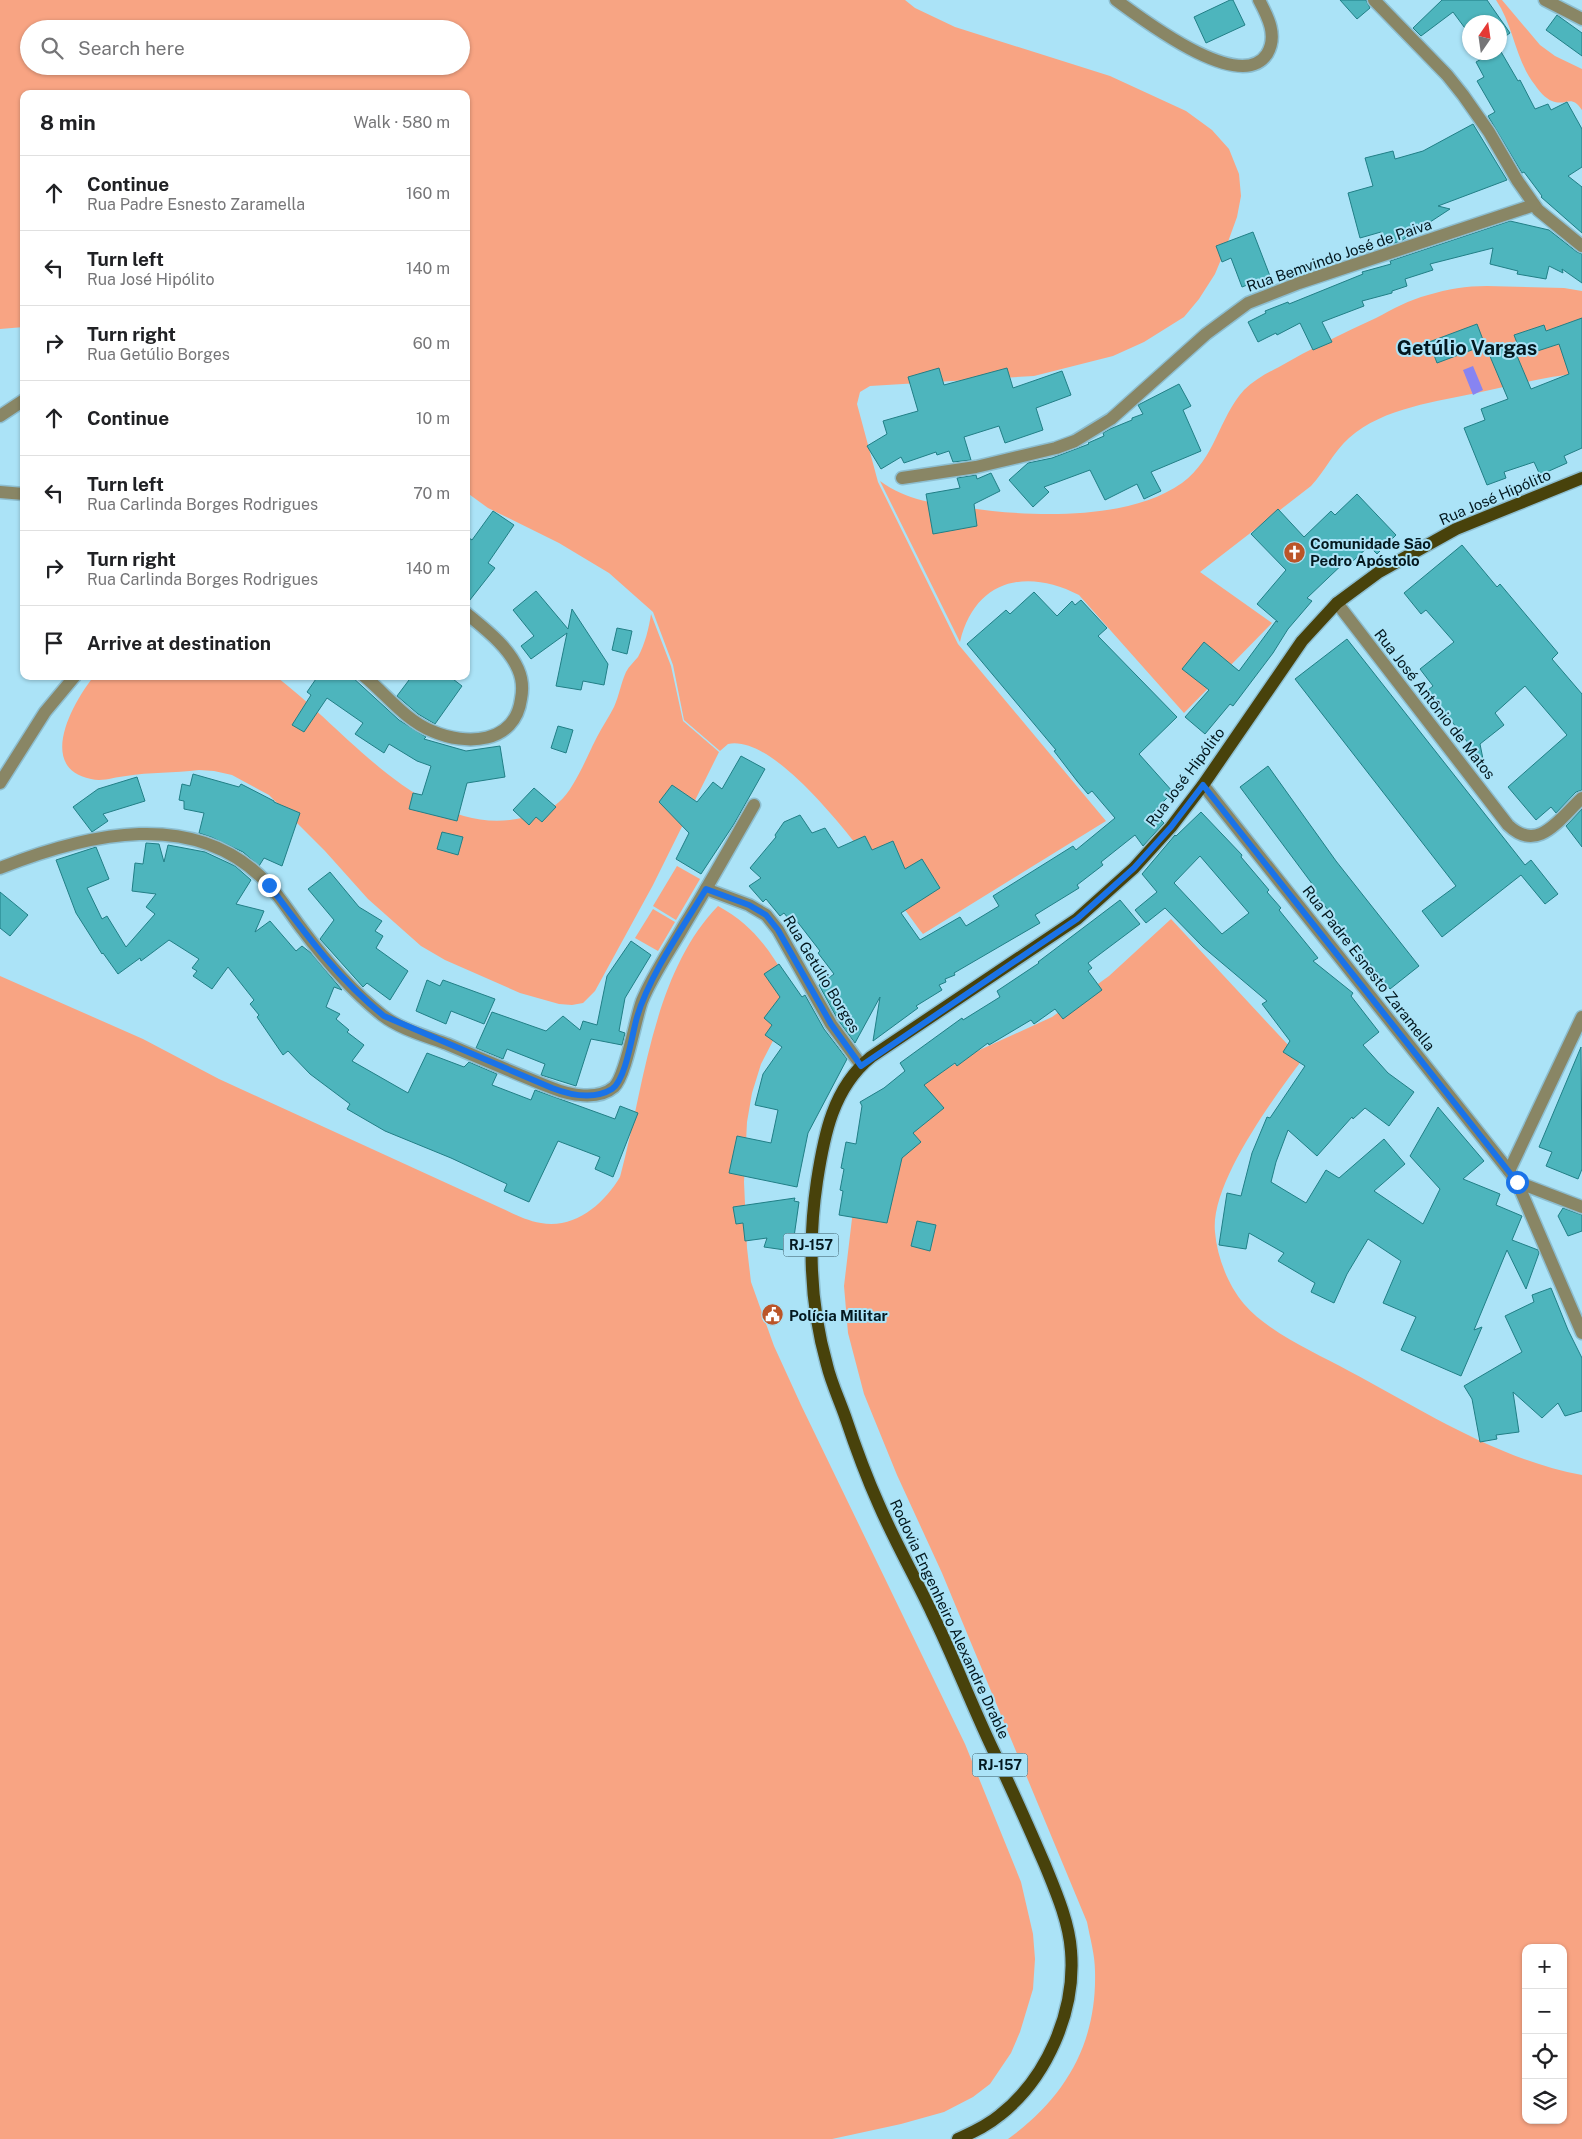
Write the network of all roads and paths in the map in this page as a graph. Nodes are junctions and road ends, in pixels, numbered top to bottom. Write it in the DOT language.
graph roads {
  1 [pos="1116,0"];
  2 [pos="1260,0"];
  3 [pos="1374,0"];
  4 [pos="1545,0"];
  5 [pos="1582,19"];
  6 [pos="1534,205"];
  7 [pos="1582,246"];
  8 [pos="20,403"];
  9 [pos="0,416"];
  10 [pos="902,478"];
  11 [pos="1582,478"];
  12 [pos="0,492"];
  13 [pos="20,494"];
  14 [pos="1337,603"];
  15 [pos="470,616"];
  16 [pos="72,680"];
  17 [pos="368,680"];
  18 [pos="0,783"];
  19 [pos="1203,785"];
  20 [pos="1582,798"];
  21 [pos="754,805"];
  22 [pos="0,868"];
  23 [pos="706,889"];
  24 [pos="1582,1017"];
  25 [pos="1578,1037"];
  26 [pos="861,1066"];
  27 [pos="829,1123"];
  28 [pos="1509,1171"];
  29 [pos="1517,1182"];
  30 [pos="1582,1207"];
  31 [pos="1582,1333"];
  32 [pos="958,2139"];
  1 -- 2 [label="street"];
  3 -- 6 [label="street"];
  4 -- 5 [label="street"];
  6 -- 7 [label="street"];
  6 -- 10 [label="street, Rua Bemvindo José de Paiva"];
  8 -- 9 [label="street"];
  11 -- 14 [label="main road, Rua José Hipólito / RJ-157"];
  12 -- 13 [label="street"];
  14 -- 19 [label="main road, Rua José Hipólito / RJ-157"];
  14 -- 20 [label="street, Rua José Antônio de Matos"];
  15 -- 17 [label="street"];
  16 -- 18 [label="street"];
  19 -- 26 [label="main road, Rua José Hipólito / RJ-157"];
  19 -- 28 [label="street, Rua Padre Esnesto Zaramella"];
  21 -- 23 [label="street"];
  22 -- 23 [label="street"];
  23 -- 26 [label="street, Rua Getúlio Borges"];
  24 -- 25 [label="street"];
  25 -- 28 [label="street"];
  26 -- 27 [label="main road, Rua José Hipólito / RJ-157"];
  27 -- 32 [label="main road, Rodovia Engenheiro Alexandre Drable / RJ-157"];
  28 -- 29 [label="street, Rua Padre Esnesto Zaramella"];
  29 -- 30 [label="street"];
  29 -- 31 [label="street, Rua Padre Esnesto Zaramella"];
}
